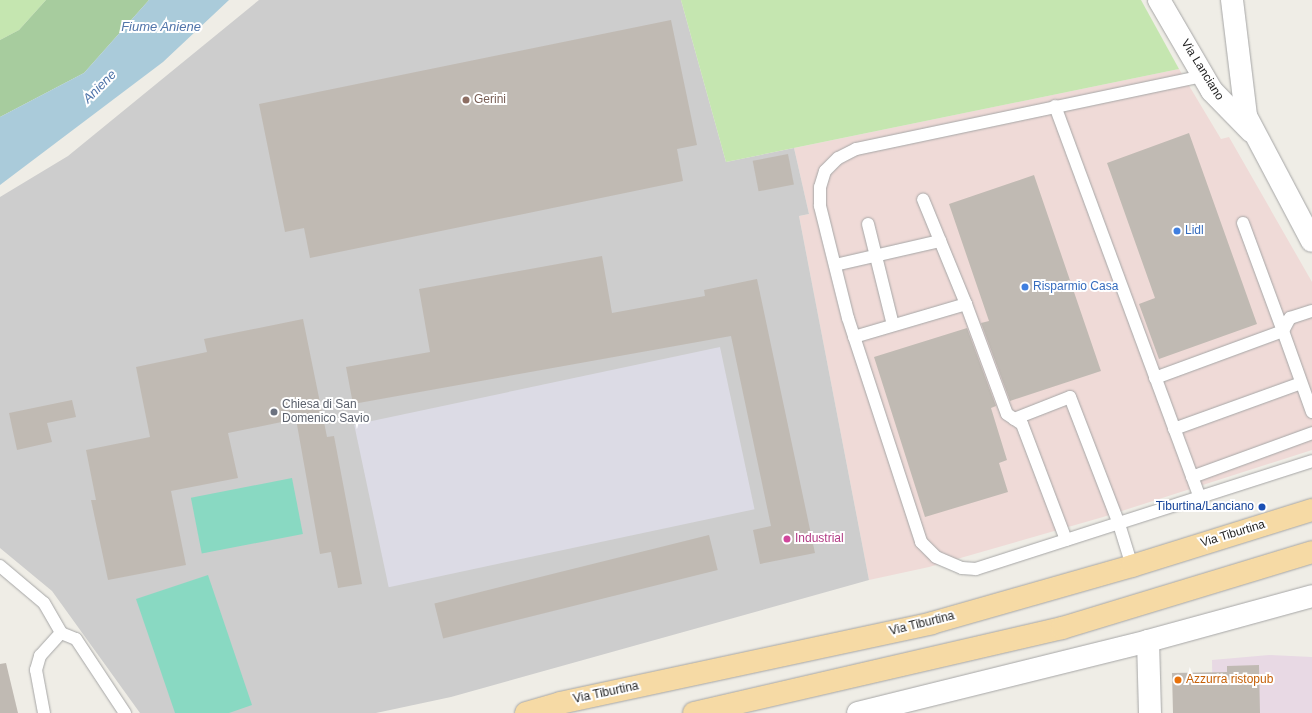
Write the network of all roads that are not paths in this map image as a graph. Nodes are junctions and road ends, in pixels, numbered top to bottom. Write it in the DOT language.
graph roads {
  1 [pos="1159,0"];
  2 [pos="1232,0"];
  3 [pos="1203,76"];
  4 [pos="1055,106"];
  5 [pos="1254,133"];
  6 [pos="922,199"];
  7 [pos="1243,223"];
  8 [pos="868,224"];
  9 [pos="940,241"];
  10 [pos="1312,241"];
  11 [pos="875,256"];
  12 [pos="835,265"];
  13 [pos="966,304"];
  14 [pos="1312,310"];
  15 [pos="893,325"];
  16 [pos="1283,331"];
  17 [pos="854,337"];
  18 [pos="1156,378"];
  19 [pos="1301,383"];
  20 [pos="1312,412"];
  21 [pos="1014,419"];
  22 [pos="1174,429"];
  23 [pos="1312,433"];
  24 [pos="1312,462"];
  25 [pos="1192,477"];
  26 [pos="1200,499"];
  27 [pos="1312,510"];
  28 [pos="1119,524"];
  29 [pos="1066,540"];
  30 [pos="1312,552"];
  31 [pos="0,566"];
  32 [pos="1132,566"];
  33 [pos="1312,596"];
  34 [pos="61,633"];
  35 [pos="1148,641"];
  36 [pos="44,713"];
  37 [pos="126,713"];
  38 [pos="526,713"];
  39 [pos="694,713"];
  40 [pos="858,713"];
  41 [pos="1150,713"];
  1 -- 3 [label="street, Via Lanciano"];
  2 -- 5 [label="street, Via Lanciano"];
  3 -- 4 [label="lane"];
  3 -- 5 [label="street, Via Lanciano"];
  4 -- 12 [label="lane"];
  4 -- 18 [label="lane"];
  5 -- 10 [label="street, Via Lanciano"];
  6 -- 9 [label="lane"];
  7 -- 16 [label="lane"];
  8 -- 11 [label="lane"];
  9 -- 11 [label="lane"];
  9 -- 13 [label="lane"];
  11 -- 12 [label="lane"];
  11 -- 15 [label="lane"];
  12 -- 17 [label="lane"];
  13 -- 15 [label="lane"];
  13 -- 21 [label="lane"];
  14 -- 16 [label="lane"];
  15 -- 17 [label="lane"];
  16 -- 18 [label="lane"];
  16 -- 19 [label="lane"];
  17 -- 29 [label="lane"];
  18 -- 22 [label="lane"];
  19 -- 20 [label="lane"];
  19 -- 22 [label="lane"];
  21 -- 28 [label="lane"];
  21 -- 29 [label="lane"];
  22 -- 25 [label="lane"];
  23 -- 25 [label="lane"];
  24 -- 26 [label="lane"];
  25 -- 26 [label="lane"];
  26 -- 28 [label="lane"];
  27 -- 32 [label="main road, Via Tiburtina"];
  28 -- 29 [label="lane"];
  28 -- 32 [label="lane"];
  30 -- 39 [label="main road"];
  31 -- 34 [label="lane"];
  32 -- 38 [label="main road, Via Tiburtina"];
  33 -- 35 [label="street"];
  34 -- 36 [label="lane"];
  34 -- 37 [label="lane"];
  35 -- 40 [label="street"];
  35 -- 41 [label="street"];
}
